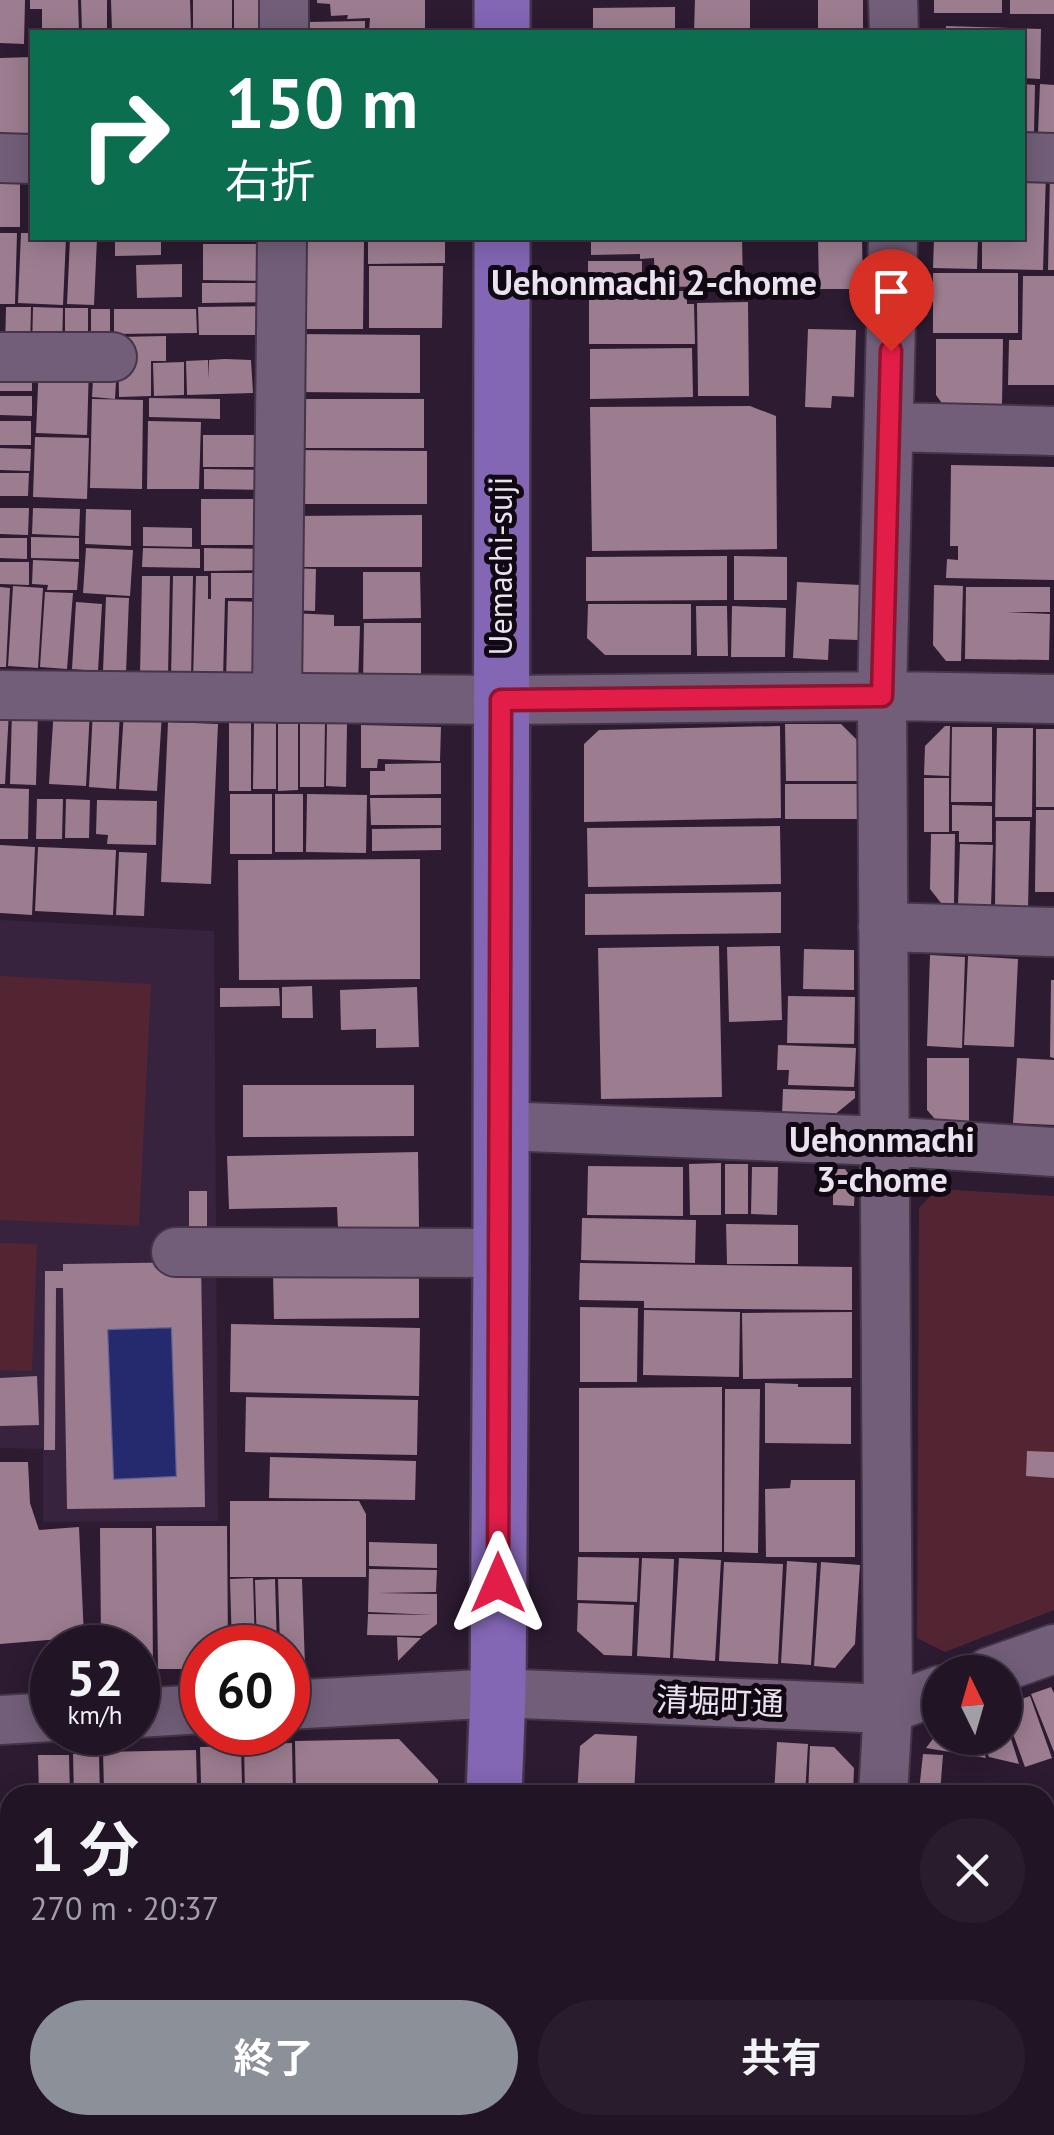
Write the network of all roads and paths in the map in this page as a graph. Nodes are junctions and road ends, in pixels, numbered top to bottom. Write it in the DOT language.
graph roads {
  1 [pos="284,0"];
  2 [pos="502,0"];
  3 [pos="894,0"];
  4 [pos="284,30"];
  5 [pos="502,30"];
  6 [pos="894,30"];
  7 [pos="0,158"];
  8 [pos="30,158"];
  9 [pos="1025,158"];
  10 [pos="1054,158"];
  11 [pos="282,240"];
  12 [pos="502,240"];
  13 [pos="893,240"];
  14 [pos="112,356"];
  15 [pos="0,357"];
  16 [pos="890,427"];
  17 [pos="1054,431"];
  18 [pos="0,695"];
  19 [pos="882,696"];
  20 [pos="276,698"];
  21 [pos="1054,699"];
  22 [pos="501,700"];
  23 [pos="883,927"];
  24 [pos="1054,932"];
  25 [pos="501,1126"];
  26 [pos="883,1141"];
  27 [pos="1054,1152"];
  28 [pos="176,1252"];
  29 [pos="501,1252"];
  30 [pos="1054,1649"];
  31 [pos="1022,1660"];
  32 [pos="498,1694"];
  33 [pos="922,1697"];
  34 [pos="310,1704"];
  35 [pos="888,1709"];
  36 [pos="30,1719"];
  37 [pos="0,1720"];
  38 [pos="494,1785"];
  39 [pos="884,1785"];
  1 -- 4 [label="street"];
  2 -- 5 [label="main road"];
  3 -- 6 [label="street"];
  7 -- 8 [label="street"];
  9 -- 10 [label="street"];
  11 -- 20 [label="street"];
  12 -- 22 [label="main road, Uemachi-suji"];
  13 -- 16 [label="street"];
  14 -- 15 [label="street"];
  16 -- 17 [label="street"];
  16 -- 19 [label="street"];
  18 -- 20 [label="street"];
  19 -- 21 [label="street"];
  19 -- 22 [label="street"];
  19 -- 23 [label="street"];
  20 -- 22 [label="street"];
  22 -- 25 [label="main road, Uemachi-suji"];
  23 -- 24 [label="street"];
  23 -- 26 [label="street"];
  25 -- 26 [label="street"];
  25 -- 29 [label="main road, Uemachi-suji"];
  26 -- 27 [label="street"];
  26 -- 35 [label="street"];
  28 -- 29 [label="street"];
  29 -- 32 [label="main road, Uemachi-suji"];
  30 -- 31 [label="street"];
  32 -- 34 [label="street, 清堀町通"];
  32 -- 35 [label="street, 清堀町通"];
  32 -- 38 [label="main road, Uemachi-suji"];
  33 -- 35 [label="street, 清堀町通"];
  35 -- 39 [label="street"];
  36 -- 37 [label="street"];
}
